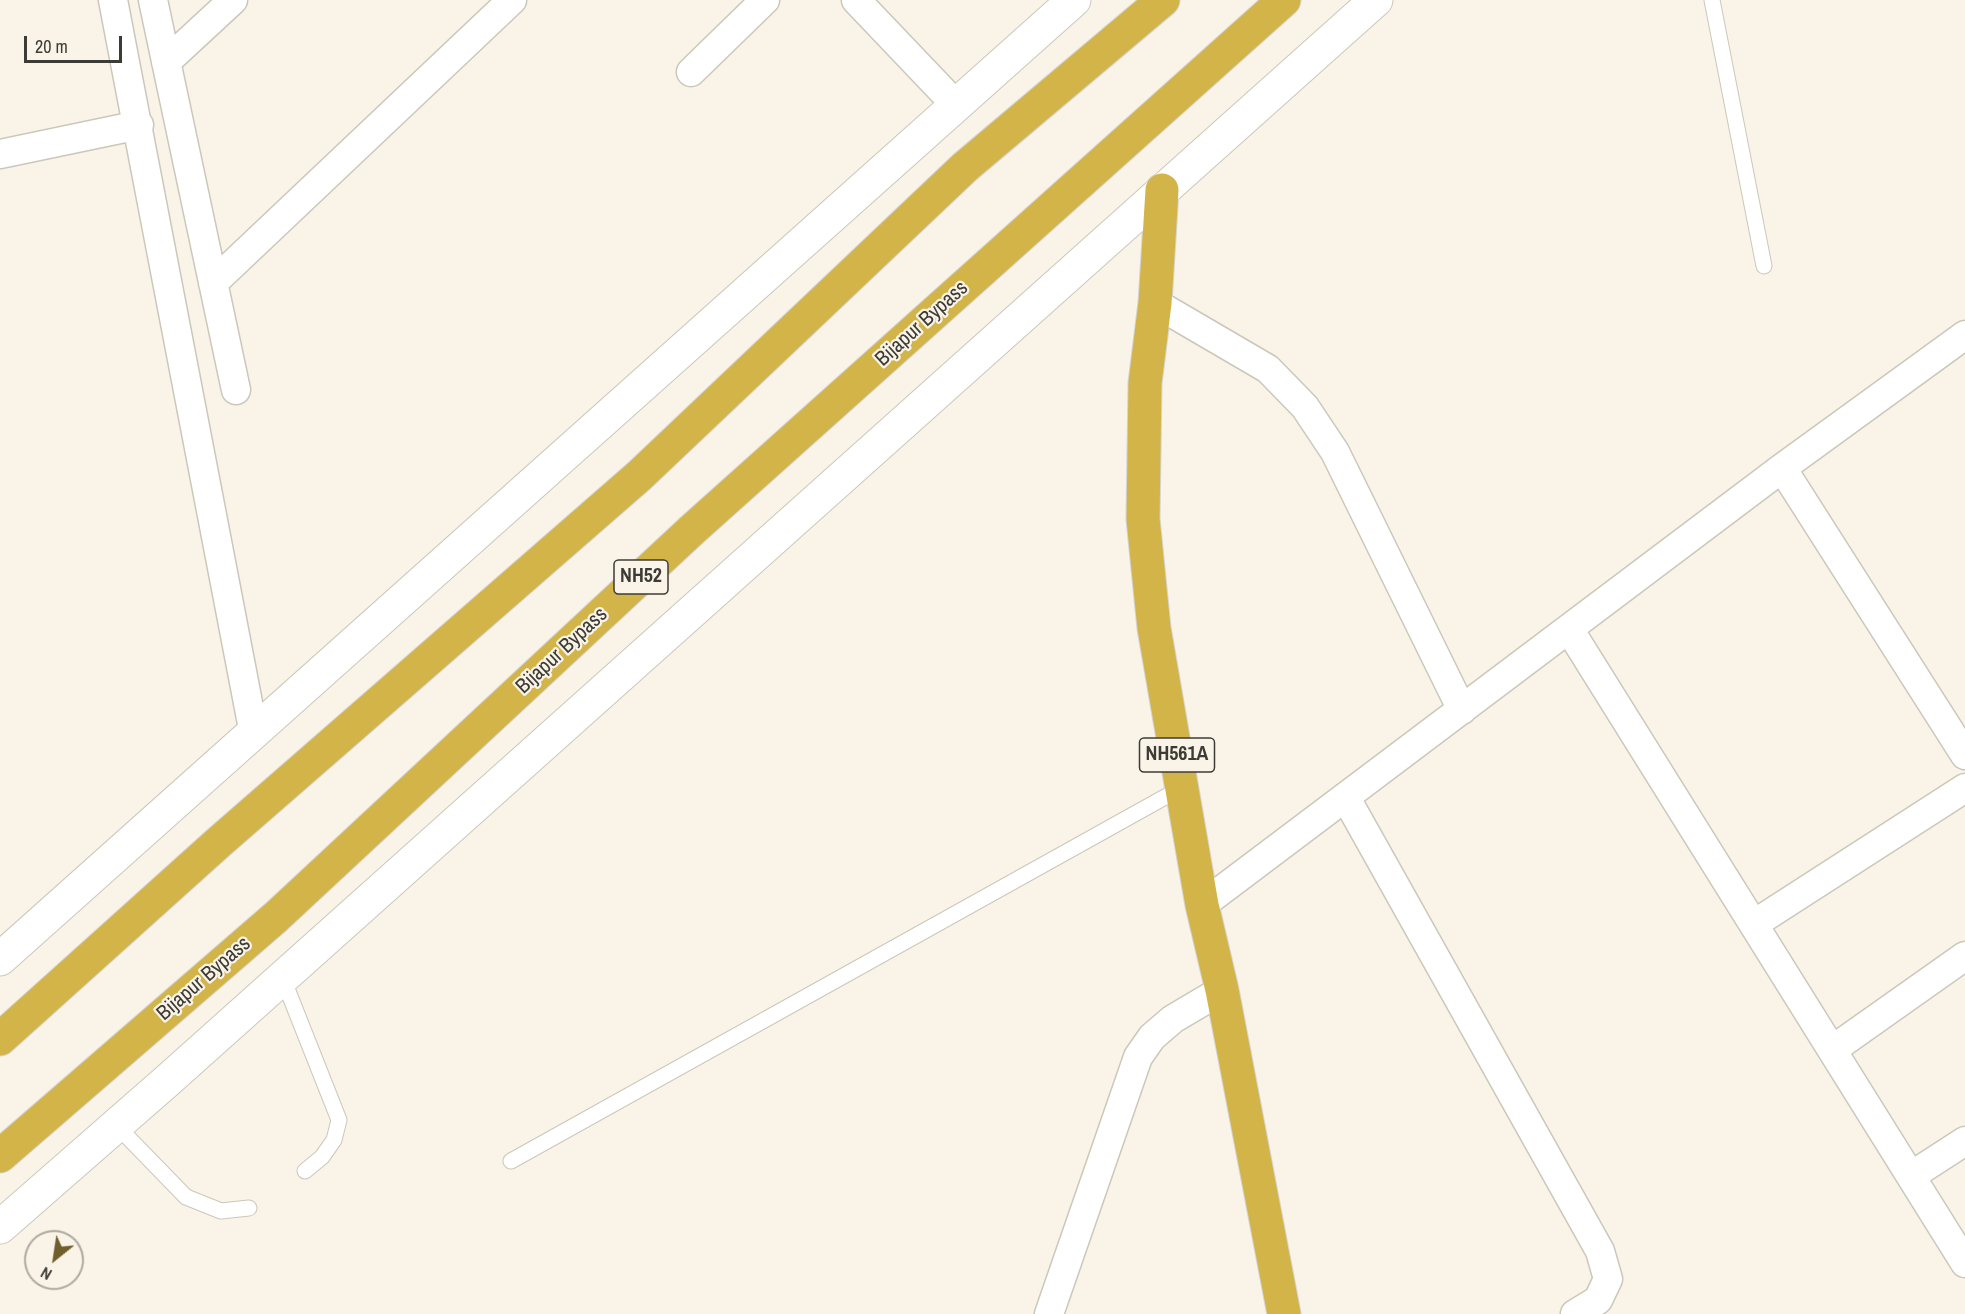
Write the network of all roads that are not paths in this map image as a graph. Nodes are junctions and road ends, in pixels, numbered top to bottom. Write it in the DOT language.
graph roads {
  1 [pos="113,0"];
  2 [pos="153,0"];
  3 [pos="233,0"];
  4 [pos="512,0"];
  5 [pos="765,0"];
  6 [pos="856,0"];
  7 [pos="1074,0"];
  8 [pos="1163,0"];
  9 [pos="1284,0"];
  10 [pos="1376,0"];
  11 [pos="1712,0"];
  12 [pos="166,62"];
  13 [pos="690,72"];
  14 [pos="957,106"];
  15 [pos="139,125"];
  16 [pos="0,154"];
  17 [pos="1162,190"];
  18 [pos="1764,266"];
  19 [pos="213,283"];
  20 [pos="1155,303"];
  21 [pos="1965,335"];
  22 [pos="236,390"];
  23 [pos="1782,468"];
  24 [pos="1569,629"];
  25 [pos="1461,710"];
  26 [pos="254,734"];
  27 [pos="1965,755"];
  28 [pos="1183,787"];
  29 [pos="1965,788"];
  30 [pos="1346,798"];
  31 [pos="1202,905"];
  32 [pos="1754,924"];
  33 [pos="1965,956"];
  34 [pos="0,958"];
  35 [pos="282,976"];
  36 [pos="1222,990"];
  37 [pos="0,1039"];
  38 [pos="1832,1050"];
  39 [pos="116,1125"];
  40 [pos="1965,1141"];
  41 [pos="0,1156"];
  42 [pos="512,1161"];
  43 [pos="305,1171"];
  44 [pos="1911,1176"];
  45 [pos="249,1208"];
  46 [pos="0,1227"];
  47 [pos="1965,1263"];
  48 [pos="1049,1314"];
  49 [pos="1284,1314"];
  50 [pos="1575,1314"];
  1 -- 15 [label="street"];
  2 -- 12 [label="street"];
  3 -- 12 [label="street"];
  4 -- 19 [label="street"];
  5 -- 13 [label="street"];
  6 -- 14 [label="street"];
  7 -- 14 [label="street"];
  8 -- 37 [label="highway"];
  9 -- 41 [label="highway, Bijapur Bypass / NH52"];
  10 -- 17 [label="street"];
  11 -- 18 [label="lane"];
  12 -- 19 [label="street"];
  14 -- 26 [label="street"];
  15 -- 16 [label="street"];
  15 -- 26 [label="street"];
  17 -- 20 [label="highway, NH561A"];
  17 -- 35 [label="street"];
  19 -- 22 [label="street"];
  20 -- 25 [label="street"];
  20 -- 28 [label="highway, NH561A"];
  21 -- 23 [label="street"];
  23 -- 24 [label="street"];
  23 -- 27 [label="street"];
  24 -- 25 [label="street"];
  24 -- 32 [label="street"];
  25 -- 30 [label="street"];
  26 -- 34 [label="street"];
  28 -- 31 [label="highway, NH561A"];
  28 -- 42 [label="lane"];
  29 -- 32 [label="street"];
  30 -- 31 [label="street"];
  30 -- 50 [label="street"];
  31 -- 36 [label="highway, NH561A"];
  32 -- 38 [label="street"];
  33 -- 38 [label="street"];
  35 -- 39 [label="street"];
  35 -- 43 [label="lane"];
  36 -- 48 [label="street"];
  36 -- 49 [label="highway, NH561A"];
  38 -- 44 [label="street"];
  39 -- 45 [label="lane"];
  39 -- 46 [label="street"];
  40 -- 44 [label="street"];
  44 -- 47 [label="street"];
}
